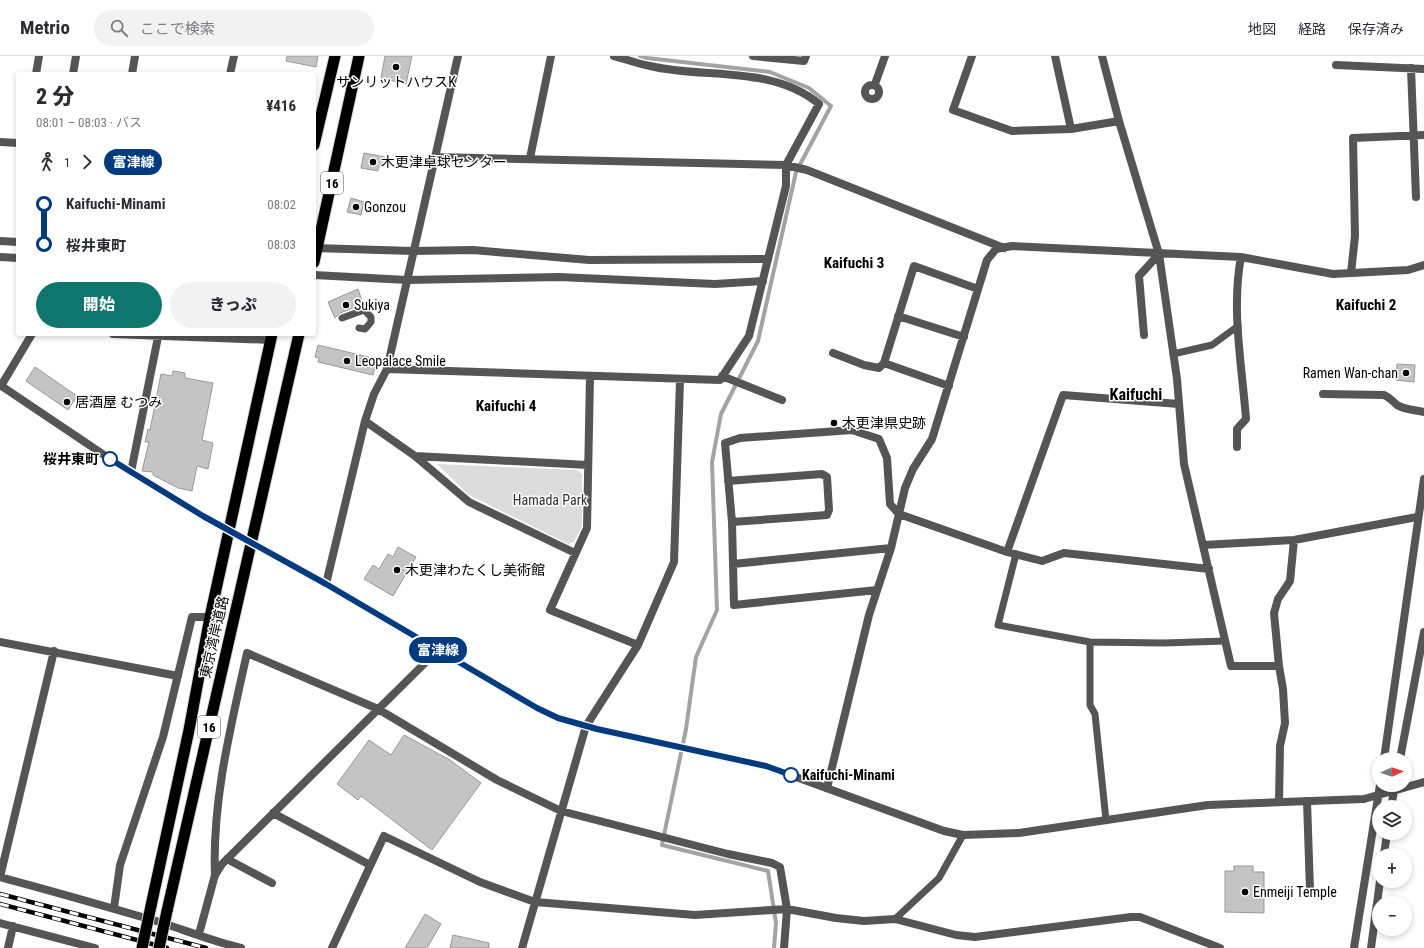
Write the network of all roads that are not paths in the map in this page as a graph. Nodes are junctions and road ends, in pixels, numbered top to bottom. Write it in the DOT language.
graph roads {
  1 [pos="39,56"];
  2 [pos="76,56"];
  3 [pos="135,56"];
  4 [pos="234,56"];
  5 [pos="335,56"];
  6 [pos="359,56"];
  7 [pos="458,56"];
  8 [pos="551,56"];
  9 [pos="614,56"];
  10 [pos="753,56"];
  11 [pos="806,56"];
  12 [pos="885,56"];
  13 [pos="972,56"];
  14 [pos="1055,56"];
  15 [pos="1102,56"];
  16 [pos="1336,65"];
  17 [pos="1411,68"];
  18 [pos="1424,69"];
  19 [pos="36,72"];
  20 [pos="73,72"];
  21 [pos="132,72"];
  22 [pos="230,72"];
  23 [pos="875,84"];
  24 [pos="1119,121"];
  25 [pos="1070,128"];
  26 [pos="1414,135"];
  27 [pos="1424,135"];
  28 [pos="316,137"];
  29 [pos="0,142"];
  30 [pos="16,143"];
  31 [pos="435,157"];
  32 [pos="530,158"];
  33 [pos="786,165"];
  34 [pos="1416,197"];
  35 [pos="0,241"];
  36 [pos="16,242"];
  37 [pos="316,244"];
  38 [pos="316,248"];
  39 [pos="1004,248"];
  40 [pos="413,251"];
  41 [pos="1159,254"];
  42 [pos="0,257"];
  43 [pos="1241,257"];
  44 [pos="16,258"];
  45 [pos="768,259"];
  46 [pos="1424,265"];
  47 [pos="1351,273"];
  48 [pos="316,275"];
  49 [pos="407,280"];
  50 [pos="763,281"];
  51 [pos="978,289"];
  52 [pos="898,316"];
  53 [pos="342,318"];
  54 [pos="1238,326"];
  55 [pos="359,328"];
  56 [pos="1144,334"];
  57 [pos="31,336"];
  58 [pos="143,336"];
  59 [pos="299,336"];
  60 [pos="158,337"];
  61 [pos="272,337"];
  62 [pos="964,337"];
  63 [pos="832,353"];
  64 [pos="1173,354"];
  65 [pos="884,363"];
  66 [pos="387,369"];
  67 [pos="590,376"];
  68 [pos="722,376"];
  69 [pos="680,380"];
  70 [pos="1,386"];
  71 [pos="949,386"];
  72 [pos="1323,394"];
  73 [pos="782,400"];
  74 [pos="1179,404"];
  75 [pos="1424,412"];
  76 [pos="365,421"];
  77 [pos="1236,447"];
  78 [pos="416,456"];
  79 [pos="588,465"];
  80 [pos="131,472"];
  81 [pos="1424,479"];
  82 [pos="728,481"];
  83 [pos="899,514"];
  84 [pos="1417,518"];
  85 [pos="732,522"];
  86 [pos="229,531"];
  87 [pos="1294,540"];
  88 [pos="252,543"];
  89 [pos="1203,545"];
  90 [pos="891,548"];
  91 [pos="1007,552"];
  92 [pos="575,553"];
  93 [pos="1016,554"];
  94 [pos="733,564"];
  95 [pos="1209,569"];
  96 [pos="326,584"];
  97 [pos="877,590"];
  98 [pos="210,617"];
  99 [pos="1424,632"];
  100 [pos="1225,640"];
  101 [pos="0,642"];
  102 [pos="1090,642"];
  103 [pos="638,645"];
  104 [pos="438,650"];
  105 [pos="54,651"];
  106 [pos="1279,666"];
  107 [pos="178,676"];
  108 [pos="378,709"];
  109 [pos="586,726"];
  110 [pos="1385,752"];
  111 [pos="1401,752"];
  112 [pos="1424,782"];
  113 [pos="1412,784"];
  114 [pos="827,788"];
  115 [pos="1379,792"];
  116 [pos="1385,792"];
  117 [pos="1378,795"];
  118 [pos="1279,801"];
  119 [pos="1307,801"];
  120 [pos="561,811"];
  121 [pos="273,814"];
  122 [pos="1106,820"];
  123 [pos="963,835"];
  124 [pos="227,859"];
  125 [pos="370,865"];
  126 [pos="215,875"];
  127 [pos="0,877"];
  128 [pos="272,884"];
  129 [pos="1379,888"];
  130 [pos="1310,890"];
  131 [pos="535,902"];
  132 [pos="114,908"];
  133 [pos="787,909"];
  134 [pos="896,919"];
  135 [pos="0,923"];
  136 [pos="13,926"];
  137 [pos="199,934"];
  138 [pos="8,948"];
  139 [pos="95,948"];
  140 [pos="142,948"];
  141 [pos="159,948"];
  142 [pos="241,948"];
  143 [pos="332,948"];
  144 [pos="522,948"];
  145 [pos="784,948"];
  146 [pos="1220,948"];
  147 [pos="1354,948"];
  148 [pos="1371,948"];
  1 -- 19 [label="street"];
  2 -- 20 [label="street"];
  3 -- 21 [label="street"];
  4 -- 22 [label="street"];
  5 -- 28 [label="highway"];
  6 -- 37 [label="highway, 16"];
  7 -- 31 [label="street"];
  8 -- 32 [label="street"];
  9 -- 33 [label="street"];
  10 -- 11 [label="street"];
  12 -- 23 [label="street"];
  13 -- 25 [label="street"];
  14 -- 25 [label="street"];
  15 -- 24 [label="street"];
  16 -- 17 [label="street"];
  17 -- 18 [label="street"];
  17 -- 26 [label="street"];
  24 -- 25 [label="street"];
  24 -- 41 [label="street"];
  26 -- 27 [label="street"];
  26 -- 34 [label="street"];
  26 -- 47 [label="street"];
  29 -- 30 [label="street"];
  31 -- 32 [label="street"];
  31 -- 40 [label="street"];
  32 -- 33 [label="street"];
  33 -- 39 [label="street"];
  33 -- 45 [label="street"];
  35 -- 36 [label="street"];
  38 -- 40 [label="street"];
  39 -- 41 [label="street"];
  39 -- 51 [label="street"];
  40 -- 45 [label="street"];
  40 -- 49 [label="street"];
  41 -- 43 [label="street"];
  41 -- 56 [label="street"];
  41 -- 64 [label="street"];
  42 -- 44 [label="street"];
  43 -- 47 [label="street"];
  43 -- 54 [label="street"];
  45 -- 50 [label="street"];
  46 -- 47 [label="street"];
  48 -- 49 [label="street"];
  49 -- 50 [label="street"];
  49 -- 66 [label="street"];
  50 -- 68 [label="street"];
  51 -- 52 [label="street"];
  51 -- 62 [label="street"];
  52 -- 62 [label="street"];
  52 -- 65 [label="street"];
  53 -- 55 [label="lane"];
  54 -- 64 [label="lane"];
  54 -- 77 [label="street"];
  57 -- 70 [label="street"];
  58 -- 60 [label="street"];
  59 -- 88 [label="highway, 東京湾岸道路 / 16"];
  60 -- 61 [label="street"];
  60 -- 80 [label="street"];
  61 -- 86 [label="highway, 東京湾岸道路 / 16"];
  62 -- 71 [label="street"];
  63 -- 65 [label="street"];
  64 -- 74 [label="street"];
  65 -- 71 [label="street"];
  66 -- 67 [label="street"];
  66 -- 76 [label="street"];
  67 -- 69 [label="street"];
  67 -- 79 [label="street"];
  68 -- 69 [label="street"];
  68 -- 73 [label="street"];
  69 -- 103 [label="street"];
  70 -- 80 [label="street"];
  71 -- 83 [label="street"];
  72 -- 75 [label="street"];
  74 -- 89 [label="street"];
  74 -- 91 [label="street"];
  76 -- 78 [label="street"];
  76 -- 96 [label="street"];
  78 -- 79 [label="street"];
  78 -- 92 [label="street"];
  79 -- 92 [label="street"];
  80 -- 86 [label="street"];
  81 -- 84 [label="street"];
  82 -- 83 [label="street"];
  82 -- 85 [label="street"];
  82 -- 85 [label="street"];
  83 -- 90 [label="street"];
  83 -- 91 [label="street"];
  84 -- 87 [label="street"];
  84 -- 110 [label="street"];
  85 -- 94 [label="street"];
  86 -- 88 [label="street"];
  86 -- 98 [label="highway, 東京湾岸道路 / 16"];
  87 -- 89 [label="street"];
  87 -- 106 [label="street"];
  88 -- 96 [label="street"];
  88 -- 141 [label="highway, 東京湾岸道路 / 16, bridge"];
  89 -- 95 [label="street"];
  90 -- 94 [label="street"];
  90 -- 97 [label="street"];
  91 -- 93 [label="street"];
  92 -- 103 [label="street"];
  93 -- 95 [label="street"];
  93 -- 102 [label="lane"];
  94 -- 97 [label="street"];
  95 -- 100 [label="street"];
  96 -- 104 [label="street"];
  97 -- 114 [label="street"];
  98 -- 107 [label="street"];
  98 -- 140 [label="highway, 東京湾岸道路 / 16, bridge"];
  99 -- 111 [label="street"];
  100 -- 102 [label="lane"];
  100 -- 106 [label="street"];
  101 -- 105 [label="street"];
  102 -- 122 [label="lane"];
  103 -- 109 [label="street"];
  104 -- 108 [label="street"];
  104 -- 109 [label="street"];
  105 -- 107 [label="street"];
  105 -- 127 [label="street"];
  106 -- 118 [label="street"];
  107 -- 132 [label="street"];
  108 -- 120 [label="street"];
  108 -- 121 [label="street"];
  108 -- 126 [label="street"];
  109 -- 114 [label="street"];
  109 -- 120 [label="street"];
  112 -- 113 [label="street"];
  114 -- 123 [label="street"];
  115 -- 117 [label="street"];
  116 -- 117 [label="street"];
  117 -- 119 [label="street"];
  117 -- 147 [label="street"];
  118 -- 119 [label="street"];
  118 -- 122 [label="street"];
  119 -- 130 [label="street"];
  120 -- 131 [label="street"];
  120 -- 133 [label="street"];
  121 -- 124 [label="street"];
  121 -- 125 [label="street"];
  122 -- 123 [label="street"];
  123 -- 134 [label="lane"];
  124 -- 126 [label="street"];
  124 -- 128 [label="street"];
  125 -- 131 [label="street"];
  125 -- 143 [label="street"];
  126 -- 137 [label="street"];
  127 -- 132 [label="street"];
  129 -- 148 [label="street"];
  131 -- 133 [label="street"];
  131 -- 144 [label="street"];
  132 -- 137 [label="street"];
  133 -- 134 [label="street"];
  133 -- 145 [label="street"];
  134 -- 146 [label="street"];
  135 -- 136 [label="street"];
  136 -- 138 [label="street"];
  136 -- 139 [label="street"];
  137 -- 142 [label="street"];
}
